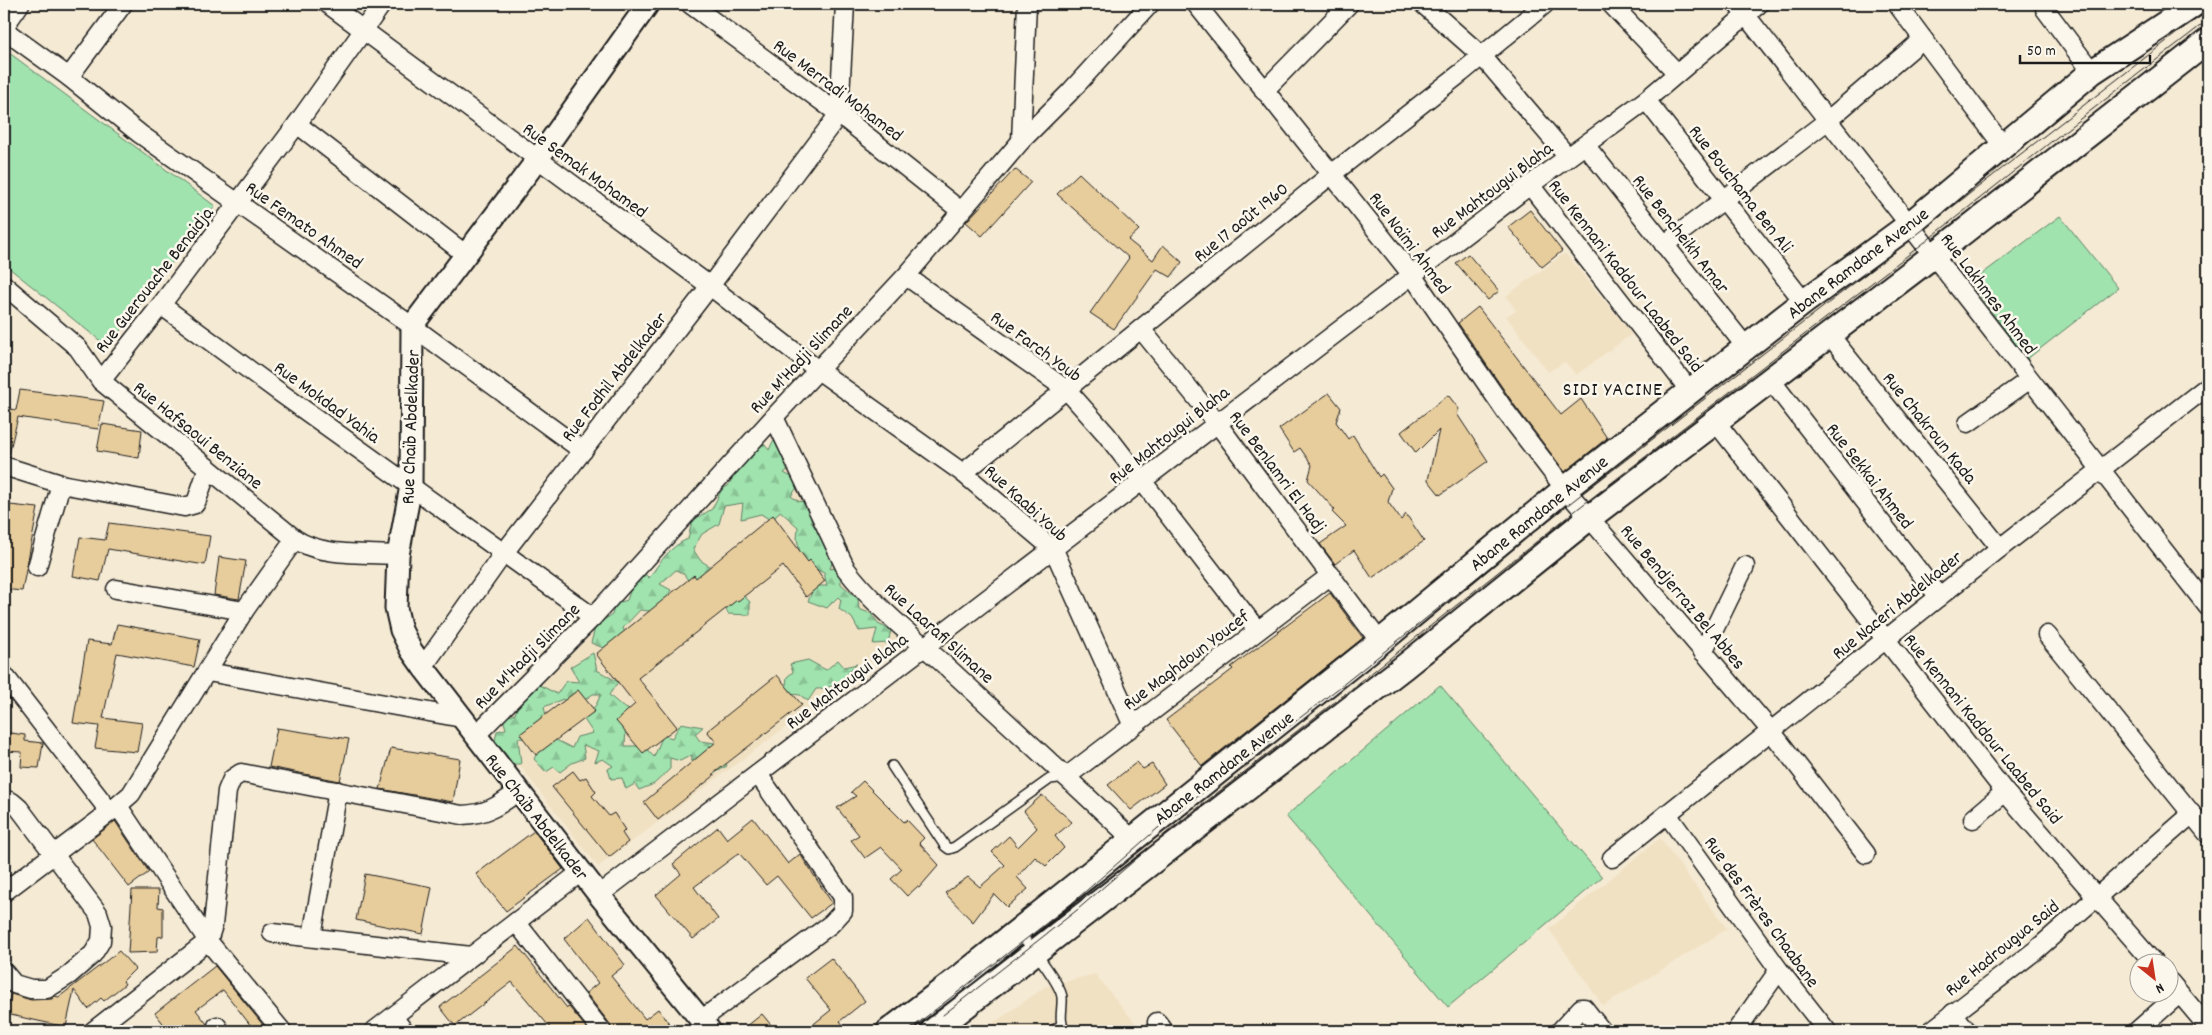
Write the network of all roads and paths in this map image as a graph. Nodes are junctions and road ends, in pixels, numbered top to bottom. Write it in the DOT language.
graph roads {
  1 [pos="20,4"];
  2 [pos="124,4"];
  3 [pos="328,4"];
  4 [pos="382,4"];
  5 [pos="648,4"];
  6 [pos="690,4"];
  7 [pos="845,4"];
  8 [pos="1027,4"];
  9 [pos="1150,4"];
  10 [pos="1196,4"];
  11 [pos="1349,4"];
  12 [pos="1423,4"];
  13 [pos="1546,4"];
  14 [pos="1611,4"];
  15 [pos="1896,4"];
  16 [pos="2195,4"];
  17 [pos="1748,7"];
  18 [pos="2045,9"];
  19 [pos="4,28"];
  20 [pos="362,30"];
  21 [pos="1922,39"];
  22 [pos="2208,41"];
  23 [pos="1482,56"];
  24 [pos="2092,72"];
  25 [pos="1676,73"];
  26 [pos="68,78"];
  27 [pos="1264,90"];
  28 [pos="1646,100"];
  29 [pos="840,114"];
  30 [pos="1828,121"];
  31 [pos="297,124"];
  32 [pos="1021,141"];
  33 [pos="1586,146"];
  34 [pos="2003,146"];
  35 [pos="1568,157"];
  36 [pos="537,160"];
  37 [pos="1333,173"];
  38 [pos="1530,185"];
  39 [pos="1724,200"];
  40 [pos="238,202"];
  41 [pos="961,211"];
  42 [pos="1909,225"];
  43 [pos="1664,245"];
  44 [pos="465,254"];
  45 [pos="1934,255"];
  46 [pos="1412,275"];
  47 [pos="906,276"];
  48 [pos="4,285"];
  49 [pos="710,286"];
  50 [pos="1804,302"];
  51 [pos="161,305"];
  52 [pos="412,326"];
  53 [pos="1141,329"];
  54 [pos="1828,334"];
  55 [pos="1746,347"];
  56 [pos="818,370"];
  57 [pos="1770,378"];
  58 [pos="2030,380"];
  59 [pos="101,381"];
  60 [pos="2208,386"];
  61 [pos="1067,390"];
  62 [pos="1690,391"];
  63 [pos="774,417"];
  64 [pos="1715,421"];
  65 [pos="1968,422"];
  66 [pos="1217,423"];
  67 [pos="582,451"];
  68 [pos="4,466"];
  69 [pos="208,468"];
  70 [pos="2101,469"];
  71 [pos="963,473"];
  72 [pos="1143,480"];
  73 [pos="61,484"];
  74 [pos="411,486"];
  75 [pos="1565,489"];
  76 [pos="1589,518"];
  77 [pos="295,539"];
  78 [pos="2000,548"];
  79 [pos="1054,550"];
  80 [pos="503,554"];
  81 [pos="398,555"];
  82 [pos="1745,566"];
  83 [pos="36,567"];
  84 [pos="1331,575"];
  85 [pos="116,589"];
  86 [pos="1938,597"];
  87 [pos="2208,607"];
  88 [pos="244,611"];
  89 [pos="593,617"];
  90 [pos="1257,630"];
  91 [pos="2047,635"];
  92 [pos="1885,640"];
  93 [pos="1380,642"];
  94 [pos="924,646"];
  95 [pos="1703,652"];
  96 [pos="423,666"];
  97 [pos="208,672"];
  98 [pos="4,675"];
  99 [pos="462,718"];
  100 [pos="1133,726"];
  101 [pos="1771,731"];
  102 [pos="476,736"];
  103 [pos="892,766"];
  104 [pos="758,774"];
  105 [pos="1066,776"];
  106 [pos="338,791"];
  107 [pos="519,791"];
  108 [pos="2005,792"];
  109 [pos="4,799"];
  110 [pos="114,809"];
  111 [pos="1667,814"];
  112 [pos="2192,814"];
  113 [pos="1973,819"];
  114 [pos="2208,834"];
  115 [pos="1132,838"];
  116 [pos="53,854"];
  117 [pos="1866,854"];
  118 [pos="1612,858"];
  119 [pos="581,872"];
  120 [pos="4,892"];
  121 [pos="599,895"];
  122 [pos="2097,896"];
  123 [pos="516,922"];
  124 [pos="1017,930"];
  125 [pos="272,932"];
  126 [pos="312,936"];
  127 [pos="208,941"];
  128 [pos="1036,951"];
  129 [pos="2145,952"];
  130 [pos="471,956"];
  131 [pos="1779,970"];
  132 [pos="4,972"];
  133 [pos="2180,995"];
  134 [pos="2162,1002"];
  135 [pos="1953,1013"];
  136 [pos="393,1016"];
  137 [pos="115,1025"];
  138 [pos="705,1026"];
  139 [pos="1063,1028"];
  140 [pos="2208,1028"];
  141 [pos="93,1031"];
  142 [pos="282,1031"];
  143 [pos="374,1031"];
  144 [pos="404,1031"];
  145 [pos="602,1031"];
  146 [pos="889,1031"];
  147 [pos="933,1031"];
  148 [pos="1053,1031"];
  149 [pos="1560,1031"];
  150 [pos="1602,1031"];
  151 [pos="1736,1031"];
  152 [pos="1826,1031"];
  153 [pos="1931,1031"];
  154 [pos="1968,1031"];
  155 [pos="2137,1031"];
  1 -- 19 [label="street"];
  2 -- 26 [label="street"];
  3 -- 20 [label="street, Rue Semak Mohamed"];
  4 -- 20 [label="street, Rue Guerouache Benaidja"];
  5 -- 36 [label="street, Rue Chaïb Abdelkader"];
  6 -- 29 [label="street, Rue Merradi Mohamed"];
  7 -- 29 [label="street"];
  8 -- 32 [label="street"];
  9 -- 32 [label="street, Rue M'Hadji Slimane"];
  10 -- 27 [label="street, Rue Naïmi Ahmed"];
  11 -- 27 [label="street"];
  12 -- 23 [label="street"];
  13 -- 23 [label="street, Rue 17 août 1960"];
  14 -- 25 [label="street"];
  15 -- 21 [label="street"];
  16 -- 24 [label="main road, Abane Ramdane Avenue"];
  17 -- 25 [label="street, Rue Mahtougui Blaha"];
  17 -- 30 [label="street, Rue Lakhmes Ahmed"];
  18 -- 24 [label="street"];
  19 -- 26 [label="street, Rue Femato Ahmed"];
  20 -- 31 [label="street, Rue Guerouache Benaidja"];
  20 -- 36 [label="street, Rue Semak Mohamed"];
  21 -- 30 [label="street"];
  21 -- 34 [label="street"];
  22 -- 45 [label="main road, Abane Ramdane Avenue"];
  23 -- 35 [label="street"];
  23 -- 37 [label="street, Rue 17 août 1960"];
  24 -- 34 [label="main road, Abane Ramdane Avenue"];
  25 -- 28 [label="street, Rue Mahtougui Blaha"];
  26 -- 40 [label="street, Rue Femato Ahmed"];
  27 -- 37 [label="street, Rue Naïmi Ahmed"];
  28 -- 33 [label="street, Rue Mahtougui Blaha"];
  28 -- 39 [label="street, Rue Bouchama Ben Ali"];
  29 -- 41 [label="street, Rue Merradi Mohamed"];
  29 -- 49 [label="street, Rue Fodhil Abdelkader"];
  30 -- 39 [label="street"];
  30 -- 42 [label="street, Rue Lakhmes Ahmed"];
  31 -- 40 [label="street, Rue Guerouache Benaidja"];
  31 -- 44 [label="street"];
  32 -- 41 [label="street, Rue M'Hadji Slimane"];
  33 -- 35 [label="street, Rue Mahtougui Blaha"];
  33 -- 43 [label="street, Rue Bencheikh Amar"];
  34 -- 42 [label="main road, Abane Ramdane Avenue"];
  35 -- 38 [label="street, Rue Mahtougui Blaha"];
  36 -- 44 [label="street, Rue Chaïb Abdelkader"];
  36 -- 49 [label="street, Rue Semak Mohamed"];
  37 -- 46 [label="street, Rue Naïmi Ahmed"];
  37 -- 53 [label="street, Rue 17 août 1960"];
  38 -- 46 [label="street, Rue Mahtougui Blaha"];
  38 -- 62 [label="street, Rue Kennani Kaddour Laabed Said"];
  39 -- 43 [label="street"];
  39 -- 50 [label="street, Rue Bouchama Ben Ali"];
  40 -- 51 [label="street, Rue Guerouache Benaidja"];
  40 -- 52 [label="street, Rue Femato Ahmed"];
  41 -- 47 [label="street, Rue M'Hadji Slimane"];
  42 -- 45 [label="street, Rue Lakhmes Ahmed"];
  42 -- 50 [label="main road, Abane Ramdane Avenue"];
  43 -- 55 [label="street, Rue Bencheikh Amar"];
  44 -- 52 [label="street, Rue Chaïb Abdelkader"];
  45 -- 54 [label="main road, Abane Ramdane Avenue"];
  45 -- 58 [label="street, Rue Lakhmes Ahmed"];
  46 -- 66 [label="street, Rue Mahtougui Blaha"];
  46 -- 75 [label="street, Rue Naïmi Ahmed"];
  47 -- 56 [label="street, Rue M'Hadji Slimane"];
  47 -- 61 [label="street, Rue Farch Youb"];
  48 -- 59 [label="street, Rue Hafsaoui Benziane"];
  49 -- 56 [label="street, Rue Semak Mohamed"];
  49 -- 67 [label="street, Rue Fodhil Abdelkader"];
  50 -- 55 [label="main road, Abane Ramdane Avenue"];
  51 -- 59 [label="street, Rue Guerouache Benaidja"];
  51 -- 74 [label="street, Rue Mokdad Yahia"];
  52 -- 67 [label="street, Rue Femato Ahmed"];
  52 -- 74 [label="street, Rue Chaïb Abdelkader"];
  53 -- 61 [label="street, Rue 17 août 1960"];
  53 -- 66 [label="street, Rue Benlamri El Hadj"];
  54 -- 57 [label="main road, Abane Ramdane Avenue"];
  54 -- 78 [label="street, Rue Chakroun Kada"];
  55 -- 62 [label="main road, Abane Ramdane Avenue"];
  56 -- 63 [label="street, Rue M'Hadji Slimane"];
  56 -- 71 [label="street, Rue Kaabi Youb"];
  57 -- 64 [label="main road, Abane Ramdane Avenue"];
  57 -- 86 [label="street, Rue Sekkai Ahmed"];
  58 -- 65 [label="street"];
  58 -- 70 [label="street, Rue Lakhmes Ahmed"];
  59 -- 69 [label="street, Rue Hafsaoui Benziane"];
  60 -- 70 [label="street, Rue Naceri Abdelkader"];
  61 -- 71 [label="street, Rue 17 août 1960"];
  61 -- 72 [label="street, Rue Farch Youb"];
  62 -- 75 [label="main road, Abane Ramdane Avenue"];
  63 -- 89 [label="street, Rue M'Hadji Slimane"];
  63 -- 94 [label="street, Rue Laarafi Slimane"];
  64 -- 76 [label="main road, Abane Ramdane Avenue"];
  64 -- 92 [label="street, Rue Kennani Kaddour Laabed Said"];
  66 -- 72 [label="street, Rue Mahtougui Blaha"];
  66 -- 84 [label="street, Rue Benlamri El Hadj"];
  67 -- 80 [label="street, Rue Fodhil Abdelkader"];
  68 -- 73 [label="street"];
  69 -- 73 [label="street"];
  69 -- 77 [label="street, Rue Hafsaoui Benziane"];
  70 -- 78 [label="street, Rue Naceri Abdelkader"];
  70 -- 87 [label="street, Rue Lakhmes Ahmed"];
  71 -- 79 [label="street, Rue Kaabi Youb"];
  72 -- 79 [label="street, Rue Mahtougui Blaha"];
  72 -- 90 [label="street, Rue Farch Youb"];
  73 -- 83 [label="street"];
  74 -- 80 [label="street, Rue Mokdad Yahia"];
  74 -- 81 [label="street, Rue Chaïb Abdelkader"];
  75 -- 76 [label="street, Rue Bendjerraz Bel Abbes"];
  75 -- 93 [label="main road, Abane Ramdane Avenue"];
  76 -- 95 [label="street, Rue Bendjerraz Bel Abbes"];
  76 -- 128 [label="main road, Abane Ramdane Avenue"];
  77 -- 81 [label="street, Rue Hafsaoui Benziane"];
  77 -- 88 [label="street"];
  78 -- 86 [label="street, Rue Naceri Abdelkader"];
  79 -- 94 [label="street, Rue Mahtougui Blaha"];
  79 -- 100 [label="street, Rue Kaabi Youb"];
  80 -- 89 [label="street, Rue Mokdad Yahia"];
  80 -- 96 [label="street, Rue Fodhil Abdelkader"];
  81 -- 96 [label="street, Rue Chaïb Abdelkader"];
  82 -- 95 [label="street"];
  84 -- 90 [label="street, Rue Maghdoun Youcef"];
  84 -- 93 [label="street, Rue Benlamri El Hadj"];
  85 -- 88 [label="street"];
  86 -- 92 [label="street, Rue Naceri Abdelkader"];
  88 -- 97 [label="street"];
  89 -- 102 [label="street, Rue M'Hadji Slimane"];
  90 -- 100 [label="street, Rue Maghdoun Youcef"];
  91 -- 112 [label="street"];
  92 -- 101 [label="street, Rue Naceri Abdelkader"];
  92 -- 108 [label="street, Rue Kennani Kaddour Laabed Said"];
  93 -- 115 [label="main road, Abane Ramdane Avenue"];
  94 -- 104 [label="street, Rue Mahtougui Blaha"];
  94 -- 105 [label="street, Rue Laarafi Slimane"];
  95 -- 101 [label="street, Rue Bendjerraz Bel Abbes"];
  96 -- 99 [label="street, Rue Chaïb Abdelkader"];
  97 -- 99 [label="street"];
  97 -- 110 [label="street"];
  98 -- 110 [label="street"];
  99 -- 102 [label="street, Rue Chaïb Abdelkader"];
  100 -- 105 [label="street, Rue Maghdoun Youcef"];
  101 -- 111 [label="street, Rue Naceri Abdelkader"];
  101 -- 117 [label="street, Rue Bendjerraz Bel Abbes"];
  102 -- 107 [label="street, Rue Chaïb Abdelkader"];
  103 -- 105 [label="lane"];
  104 -- 121 [label="street, Rue Mahtougui Blaha"];
  104 -- 138 [label="street"];
  105 -- 115 [label="street, Rue Laarafi Slimane"];
  106 -- 107 [label="street"];
  106 -- 126 [label="street"];
  106 -- 127 [label="street"];
  107 -- 119 [label="street, Rue Chaïb Abdelkader"];
  108 -- 113 [label="street"];
  108 -- 122 [label="street, Rue Kennani Kaddour Laabed Said"];
  109 -- 116 [label="street"];
  110 -- 116 [label="street"];
  110 -- 127 [label="street"];
  111 -- 118 [label="street, Rue Naceri Abdelkader"];
  111 -- 131 [label="street, Rue des Frères Chaabane"];
  112 -- 114 [label="street"];
  112 -- 122 [label="street, Rue Hadrougua Said"];
  115 -- 124 [label="main road, Abane Ramdane Avenue"];
  116 -- 120 [label="street"];
  116 -- 132 [label="street"];
  119 -- 121 [label="street, Rue Chaïb Abdelkader"];
  119 -- 123 [label="street"];
  121 -- 138 [label="street, Rue Chaïb Abdelkader"];
  122 -- 129 [label="street, Rue Kennani Kaddour Laabed Said"];
  122 -- 135 [label="street, Rue Hadrougua Said"];
  123 -- 130 [label="street"];
  123 -- 145 [label="street"];
  124 -- 128 [label="lane"];
  124 -- 146 [label="main road, Abane Ramdane Avenue"];
  125 -- 126 [label="street"];
  126 -- 130 [label="street"];
  127 -- 137 [label="street"];
  127 -- 142 [label="street"];
  128 -- 139 [label="lane"];
  128 -- 147 [label="main road, Abane Ramdane Avenue"];
  130 -- 136 [label="street"];
  131 -- 151 [label="street"];
  131 -- 152 [label="street, Rue des Frères Chaabane"];
  133 -- 140 [label="street"];
  134 -- 155 [label="street"];
  135 -- 153 [label="street, Rue Hadrougua Said"];
  135 -- 154 [label="street"];
  136 -- 143 [label="street"];
  136 -- 144 [label="street"];
  137 -- 141 [label="street"];
  139 -- 148 [label="lane"];
  149 -- 150 [label="street"];
}
